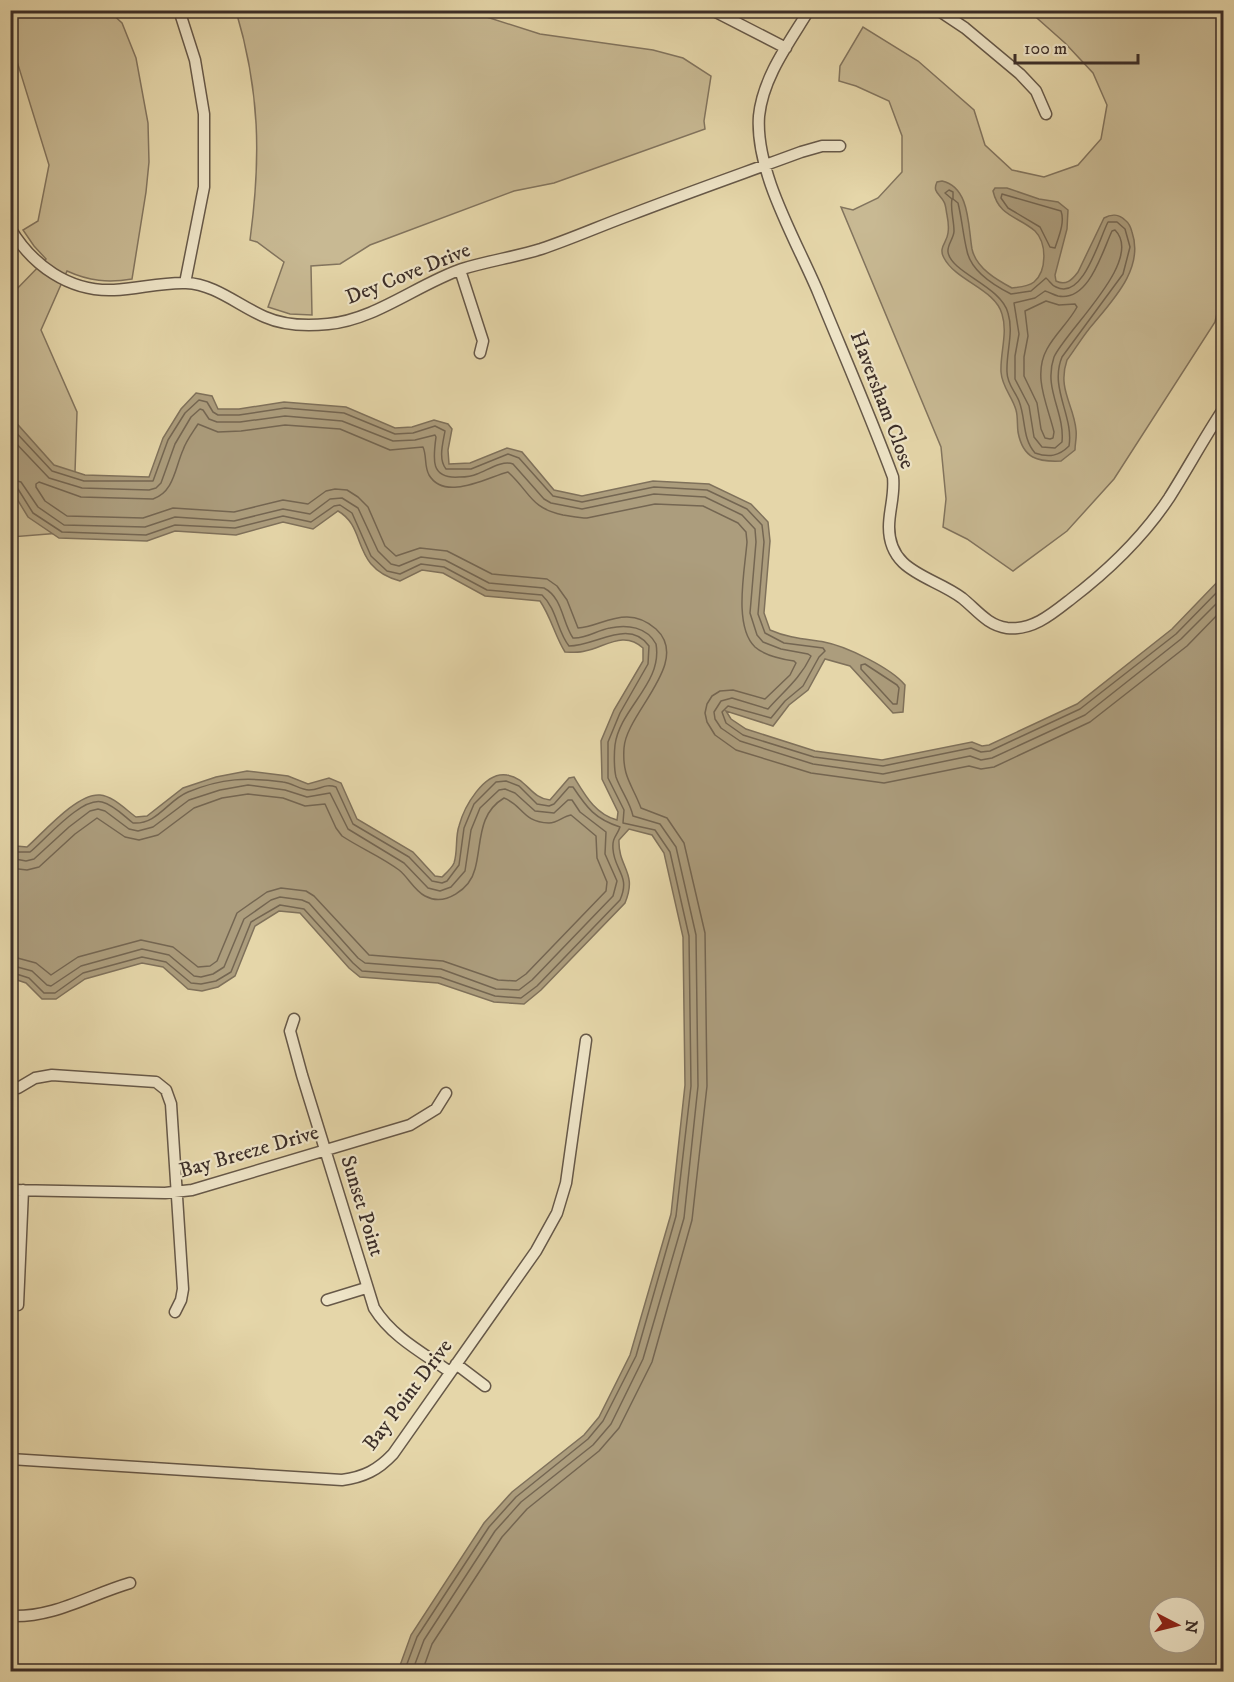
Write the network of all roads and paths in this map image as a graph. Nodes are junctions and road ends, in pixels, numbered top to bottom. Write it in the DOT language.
graph roads {
  1 [pos="179,10"];
  2 [pos="712,10"];
  3 [pos="810,10"];
  4 [pos="938,10"];
  5 [pos="786,48"];
  6 [pos="1046,114"];
  7 [pos="840,146"];
  8 [pos="764,165"];
  9 [pos="10,228"];
  10 [pos="460,270"];
  11 [pos="185,283"];
  12 [pos="480,353"];
  13 [pos="1224,408"];
  14 [pos="294,1019"];
  15 [pos="586,1040"];
  16 [pos="18,1088"];
  17 [pos="446,1094"];
  18 [pos="326,1150"];
  19 [pos="10,1190"];
  20 [pos="23,1190"];
  21 [pos="178,1192"];
  22 [pos="366,1288"];
  23 [pos="327,1300"];
  24 [pos="18,1305"];
  25 [pos="175,1312"];
  26 [pos="453,1368"];
  27 [pos="485,1386"];
  28 [pos="10,1459"];
  29 [pos="130,1583"];
  30 [pos="10,1616"];
  1 -- 11 [label="street"];
  2 -- 5 [label="street"];
  3 -- 5 [label="street, Haversham Close"];
  4 -- 6 [label="street"];
  5 -- 8 [label="street, Haversham Close"];
  7 -- 8 [label="street, Dey Cove Drive"];
  8 -- 10 [label="street, Dey Cove Drive"];
  8 -- 13 [label="street, Haversham Close"];
  9 -- 11 [label="street, Dey Cove Drive"];
  10 -- 11 [label="street, Dey Cove Drive"];
  10 -- 12 [label="street"];
  14 -- 18 [label="street, Sunset Point"];
  15 -- 26 [label="street, Bay Point Drive"];
  16 -- 21 [label="street"];
  17 -- 18 [label="street, Bay Breeze Drive"];
  18 -- 21 [label="street, Bay Breeze Drive"];
  18 -- 22 [label="street, Sunset Point"];
  19 -- 20 [label="street, Bay Breeze Drive"];
  20 -- 21 [label="street, Bay Breeze Drive"];
  20 -- 24 [label="street"];
  21 -- 25 [label="street"];
  22 -- 23 [label="street"];
  22 -- 26 [label="street, Sunset Point"];
  26 -- 27 [label="street, Sunset Point"];
  26 -- 28 [label="street, Bay Point Drive"];
  29 -- 30 [label="street"];
}
